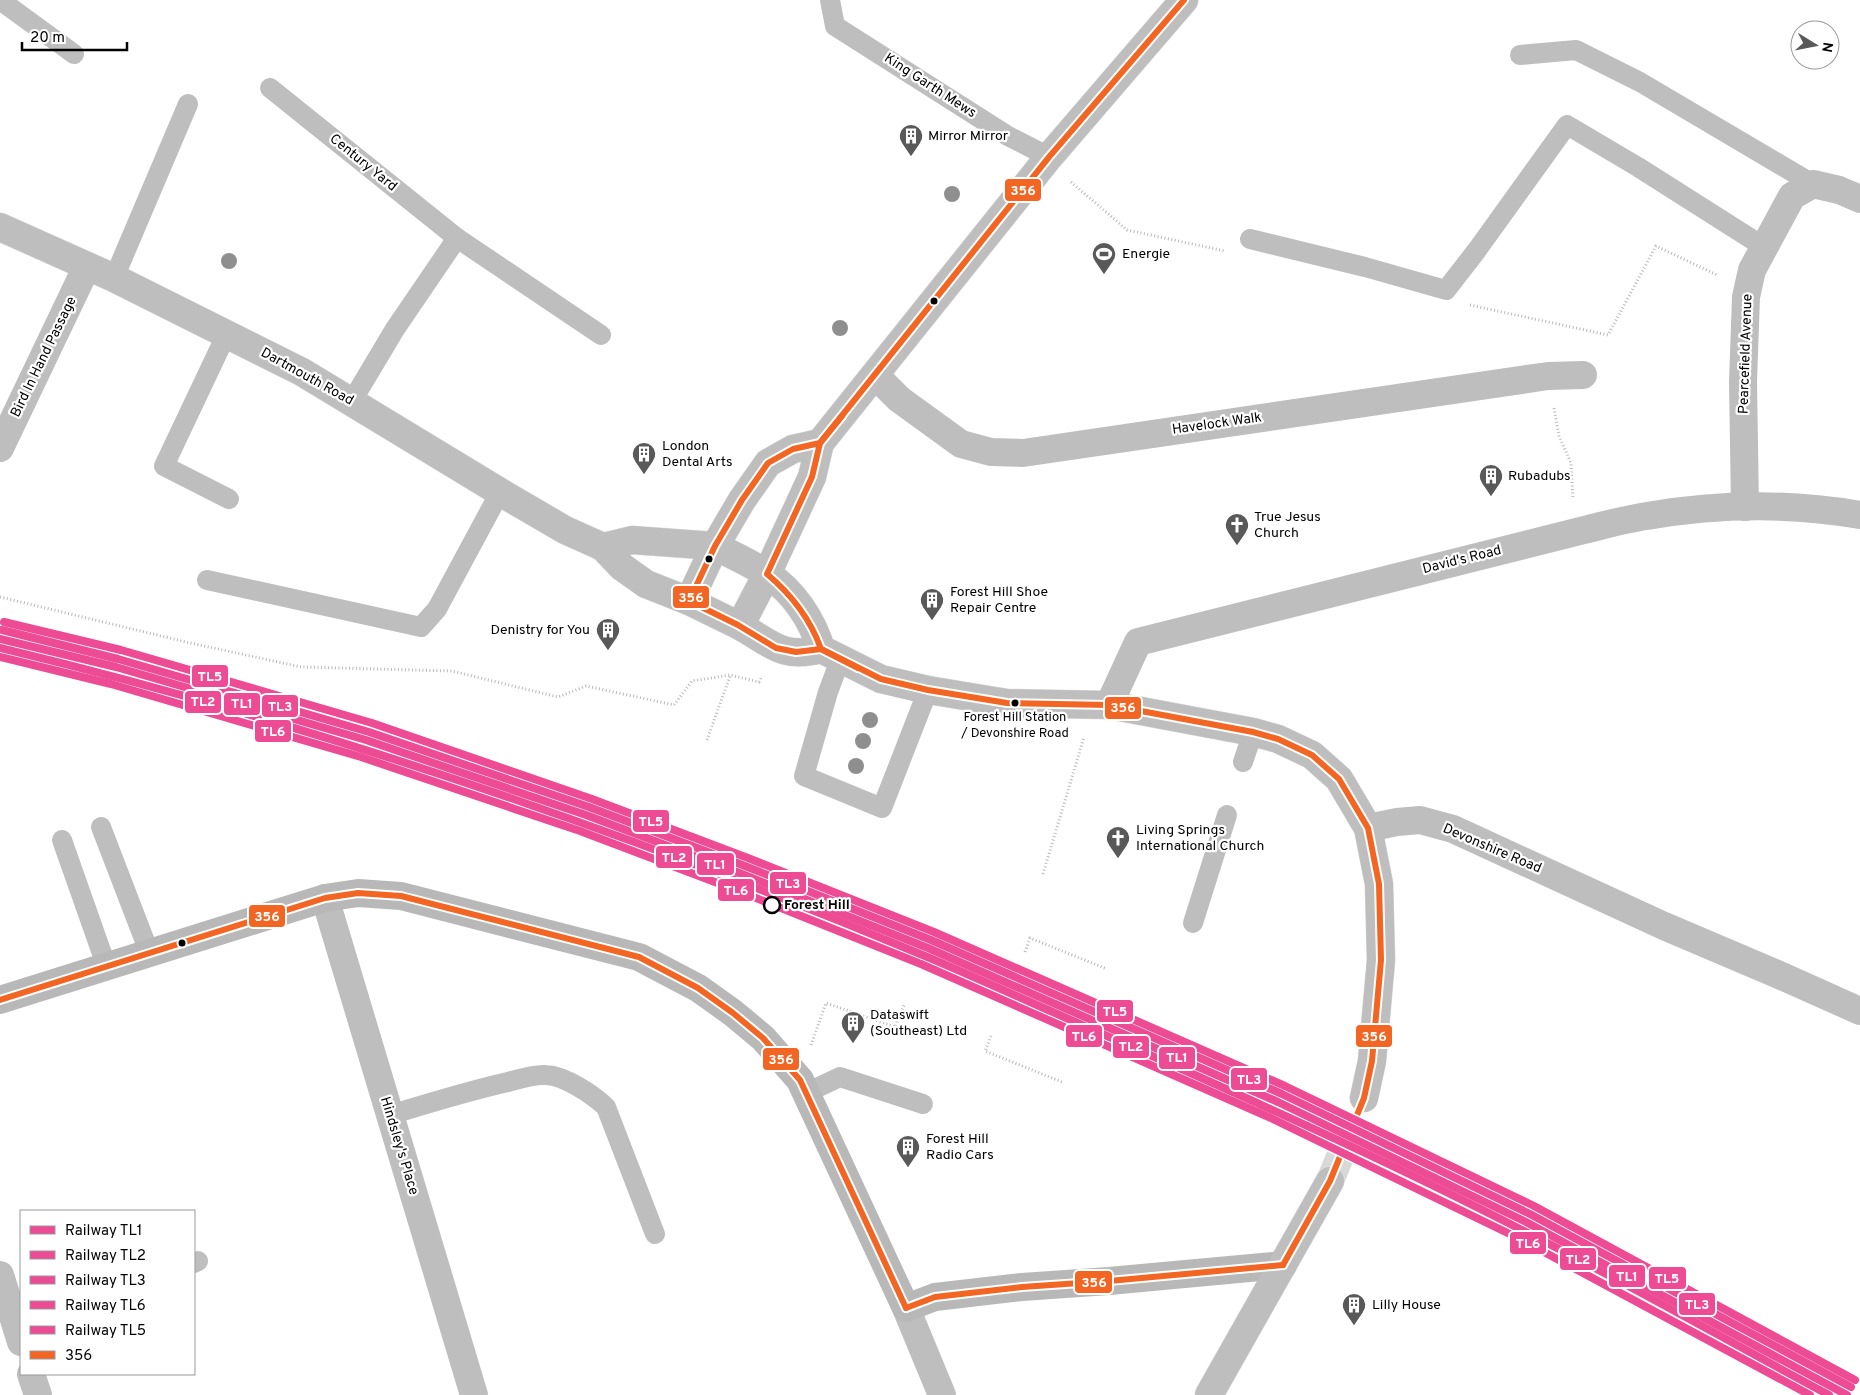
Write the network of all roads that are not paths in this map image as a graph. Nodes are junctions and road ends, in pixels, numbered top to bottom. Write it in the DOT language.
graph roads {
  1 [pos="0,0"];
  2 [pos="830,0"];
  3 [pos="1184,0"];
  4 [pos="74,54"];
  5 [pos="1520,55"];
  6 [pos="270,88"];
  7 [pos="188,104"];
  8 [pos="1049,157"];
  9 [pos="1813,184"];
  10 [pos="1860,199"];
  11 [pos="0,228"];
  12 [pos="456,238"];
  13 [pos="1250,239"];
  14 [pos="1764,247"];
  15 [pos="87,266"];
  16 [pos="114,278"];
  17 [pos="227,333"];
  18 [pos="601,335"];
  19 [pos="1583,375"];
  20 [pos="875,376"];
  21 [pos="352,401"];
  22 [pos="820,443"];
  23 [pos="0,448"];
  24 [pos="500,492"];
  25 [pos="229,500"];
  26 [pos="1745,507"];
  27 [pos="1860,515"];
  28 [pos="715,546"];
  29 [pos="603,547"];
  30 [pos="767,574"];
  31 [pos="207,580"];
  32 [pos="689,601"];
  33 [pos="740,626"];
  34 [pos="830,654"];
  35 [pos="928,690"];
  36 [pos="1101,705"];
  37 [pos="1253,732"];
  38 [pos="1243,762"];
  39 [pos="1227,814"];
  40 [pos="101,827"];
  41 [pos="1368,828"];
  42 [pos="62,840"];
  43 [pos="325,898"];
  44 [pos="1193,923"];
  45 [pos="149,952"];
  46 [pos="106,966"];
  47 [pos="0,1000"];
  48 [pos="1860,1011"];
  49 [pos="803,1086"];
  50 [pos="1364,1098"];
  51 [pos="922,1104"];
  52 [pos="390,1115"];
  53 [pos="1330,1180"];
  54 [pos="655,1234"];
  55 [pos="1283,1265"];
  56 [pos="0,1275"];
  57 [pos="906,1308"];
  58 [pos="20,1335"];
  59 [pos="31,1375"];
  60 [pos="38,1395"];
  61 [pos="474,1395"];
  62 [pos="942,1395"];
  63 [pos="1209,1395"];
  1 -- 4 [label="lane"];
  2 -- 8 [label="lane, King Garth Mews"];
  3 -- 8 [label="main road"];
  5 -- 9 [label="lane"];
  6 -- 12 [label="lane, Century Yard"];
  7 -- 16 [label="lane"];
  8 -- 20 [label="main road"];
  9 -- 10 [label="main road"];
  9 -- 14 [label="main road, Pearcefield Avenue"];
  11 -- 15 [label="main road, Dartmouth Road"];
  12 -- 18 [label="lane, Century Yard"];
  12 -- 21 [label="lane"];
  13 -- 14 [label="lane"];
  14 -- 26 [label="main road, Pearcefield Avenue"];
  15 -- 16 [label="main road, Dartmouth Road"];
  15 -- 23 [label="main road, Bird In Hand Passage"];
  16 -- 17 [label="main road, Dartmouth Road"];
  17 -- 21 [label="main road, Dartmouth Road"];
  17 -- 25 [label="lane"];
  19 -- 20 [label="main road, Havelock Walk"];
  20 -- 22 [label="main road"];
  21 -- 24 [label="main road, Dartmouth Road"];
  22 -- 28 [label="main road"];
  22 -- 30 [label="main road"];
  24 -- 29 [label="main road, Dartmouth Road"];
  24 -- 31 [label="lane"];
  26 -- 27 [label="main road, David's Road"];
  26 -- 36 [label="main road, David's Road"];
  28 -- 29 [label="main road"];
  28 -- 30 [label="main road"];
  28 -- 32 [label="main road"];
  29 -- 32 [label="main road, Dartmouth Road"];
  30 -- 33 [label="main road"];
  30 -- 34 [label="main road"];
  32 -- 33 [label="main road"];
  33 -- 34 [label="main road"];
  34 -- 35 [label="main road"];
  34 -- 35 [label="lane"];
  35 -- 36 [label="main road"];
  36 -- 37 [label="main road"];
  37 -- 38 [label="lane"];
  37 -- 41 [label="main road"];
  39 -- 44 [label="lane"];
  40 -- 45 [label="lane"];
  41 -- 48 [label="main road, Devonshire Road"];
  41 -- 50 [label="main road"];
  42 -- 46 [label="lane"];
  43 -- 45 [label="main road"];
  43 -- 49 [label="main road"];
  43 -- 52 [label="main road, Hindsley's Place"];
  45 -- 46 [label="main road"];
  46 -- 47 [label="main road"];
  49 -- 51 [label="lane"];
  49 -- 57 [label="main road"];
  52 -- 54 [label="lane"];
  52 -- 61 [label="main road, Hindsley's Place"];
  53 -- 55 [label="main road"];
  55 -- 57 [label="main road"];
  55 -- 63 [label="main road"];
  56 -- 58 [label="main road"];
  57 -- 62 [label="main road"];
  59 -- 60 [label="main road"];
}
